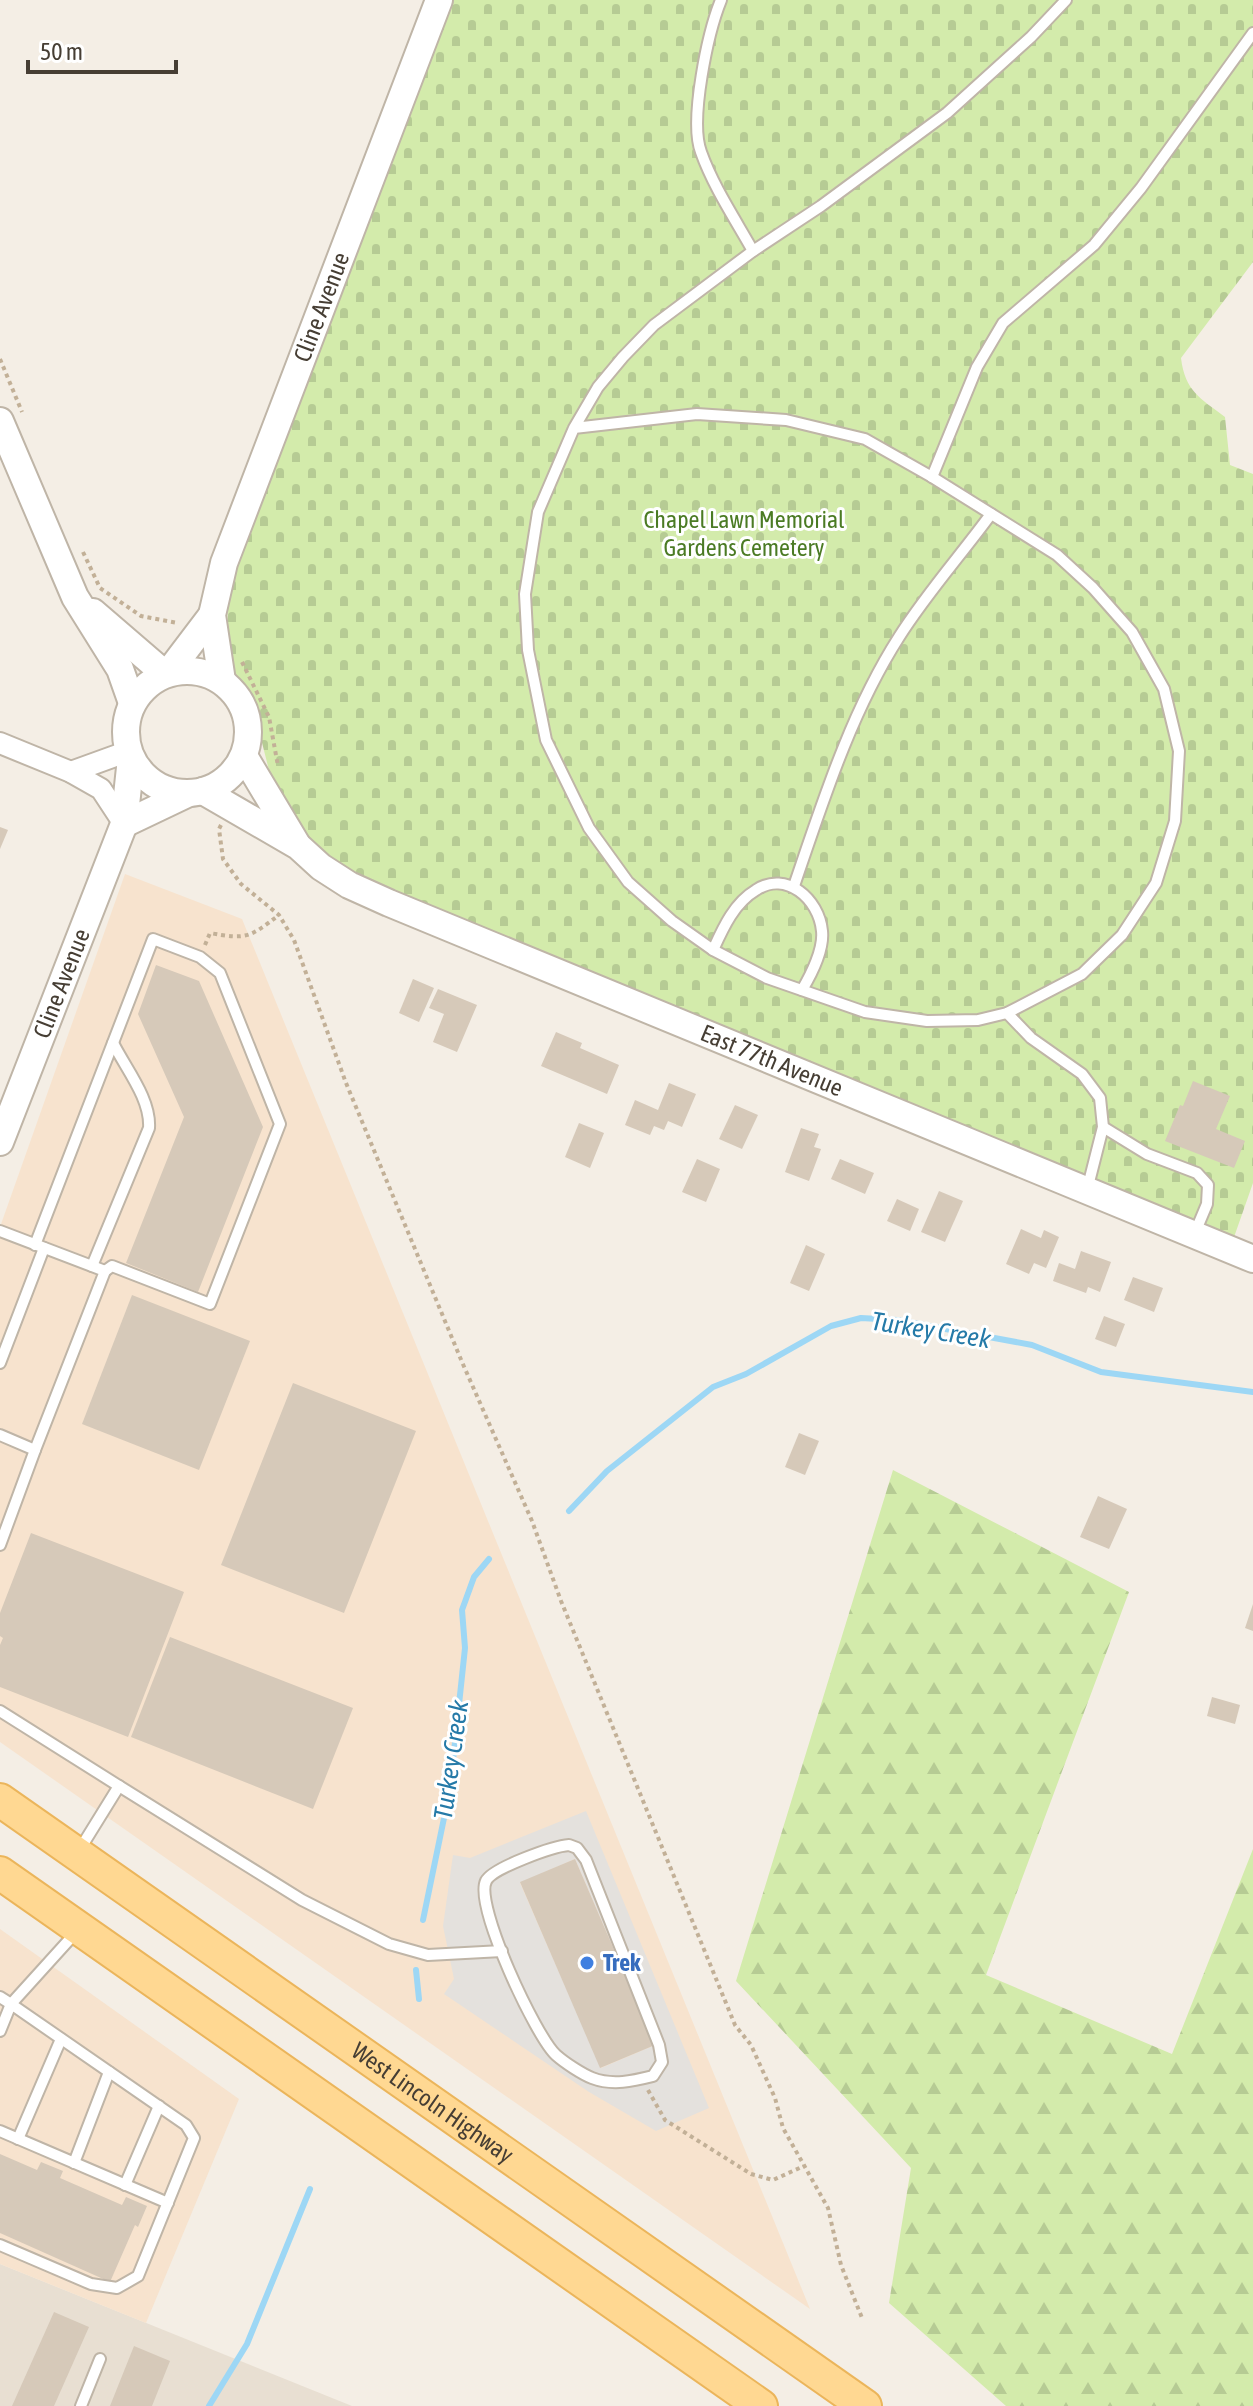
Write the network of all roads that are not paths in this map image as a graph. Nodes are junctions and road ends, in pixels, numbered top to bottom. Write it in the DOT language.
graph roads {
  1 [pos="439,0"];
  2 [pos="721,0"];
  3 [pos="1066,0"];
  4 [pos="1253,33"];
  5 [pos="753,251"];
  6 [pos="0,421"];
  7 [pos="574,428"];
  8 [pos="932,477"];
  9 [pos="991,514"];
  10 [pos="75,597"];
  11 [pos="212,615"];
  12 [pos="167,673"];
  13 [pos="222,681"];
  14 [pos="132,703"];
  15 [pos="0,743"];
  16 [pos="130,755"];
  17 [pos="244,756"];
  18 [pos="71,772"];
  19 [pos="196,792"];
  20 [pos="124,824"];
  21 [pos="298,846"];
  22 [pos="794,886"];
  23 [pos="713,950"];
  24 [pos="802,990"];
  25 [pos="1007,1013"];
  26 [pos="113,1043"];
  27 [pos="1103,1127"];
  28 [pos="0,1142"];
  29 [pos="1087,1191"];
  30 [pos="0,1231"];
  31 [pos="1194,1235"];
  32 [pos="40,1246"];
  33 [pos="1253,1259"];
  34 [pos="92,1266"];
  35 [pos="105,1271"];
  36 [pos="0,1363"];
  37 [pos="0,1435"];
  38 [pos="35,1450"];
  39 [pos="0,1545"];
  40 [pos="0,1711"];
  41 [pos="119,1786"];
  42 [pos="0,1800"];
  43 [pos="76,1854"];
  44 [pos="0,1873"];
  45 [pos="79,1929"];
  46 [pos="502,1951"];
  47 [pos="0,1997"];
  48 [pos="11,2004"];
  49 [pos="0,2031"];
  50 [pos="61,2039"];
  51 [pos="109,2072"];
  52 [pos="159,2106"];
  53 [pos="0,2131"];
  54 [pos="18,2139"];
  55 [pos="74,2163"];
  56 [pos="125,2185"];
  57 [pos="168,2203"];
  58 [pos="0,2245"];
  59 [pos="100,2359"];
  60 [pos="81,2406"];
  61 [pos="761,2406"];
  62 [pos="865,2406"];
  1 -- 11 [label="street, Cline Avenue"];
  2 -- 5 [label="lane"];
  3 -- 5 [label="lane"];
  4 -- 8 [label="lane"];
  5 -- 7 [label="lane"];
  6 -- 10 [label="street"];
  7 -- 8 [label="lane"];
  7 -- 23 [label="lane"];
  8 -- 9 [label="lane"];
  9 -- 22 [label="lane"];
  9 -- 25 [label="lane"];
  10 -- 12 [label="street"];
  10 -- 14 [label="street"];
  11 -- 12 [label="street, Cline Avenue"];
  11 -- 13 [label="street, Cline Avenue"];
  12 -- 13 [label="street"];
  12 -- 14 [label="street"];
  13 -- 17 [label="street"];
  14 -- 16 [label="street"];
  15 -- 18 [label="street"];
  16 -- 18 [label="street"];
  16 -- 19 [label="street"];
  16 -- 20 [label="street, Cline Avenue"];
  17 -- 19 [label="street"];
  17 -- 21 [label="street, East 77th Avenue"];
  18 -- 20 [label="street"];
  19 -- 20 [label="street"];
  19 -- 21 [label="street, East 77th Avenue"];
  20 -- 28 [label="street, Cline Avenue"];
  21 -- 29 [label="street, East 77th Avenue"];
  22 -- 23 [label="lane"];
  22 -- 24 [label="lane"];
  23 -- 24 [label="lane"];
  24 -- 25 [label="lane"];
  25 -- 27 [label="lane"];
  26 -- 32 [label="lane"];
  26 -- 34 [label="lane"];
  26 -- 35 [label="lane"];
  27 -- 29 [label="lane"];
  27 -- 31 [label="lane"];
  29 -- 31 [label="street, East 77th Avenue"];
  30 -- 32 [label="lane"];
  31 -- 33 [label="street, East 77th Avenue"];
  32 -- 34 [label="lane"];
  32 -- 36 [label="lane"];
  34 -- 35 [label="lane"];
  35 -- 38 [label="lane"];
  37 -- 38 [label="lane"];
  38 -- 39 [label="lane"];
  40 -- 41 [label="lane"];
  41 -- 43 [label="lane"];
  41 -- 46 [label="lane"];
  42 -- 43 [label="main road, West Lincoln Highway"];
  43 -- 62 [label="main road, West Lincoln Highway"];
  44 -- 45 [label="main road"];
  45 -- 48 [label="lane"];
  45 -- 61 [label="main road"];
  46 -- 46 [label="lane"];
  47 -- 48 [label="lane"];
  48 -- 49 [label="lane"];
  48 -- 50 [label="lane"];
  50 -- 51 [label="lane"];
  50 -- 54 [label="lane"];
  51 -- 52 [label="lane"];
  51 -- 55 [label="lane"];
  52 -- 56 [label="lane"];
  52 -- 57 [label="lane"];
  53 -- 54 [label="lane"];
  54 -- 55 [label="lane"];
  55 -- 56 [label="lane"];
  56 -- 57 [label="lane"];
  57 -- 58 [label="lane"];
  59 -- 60 [label="lane"];
}
